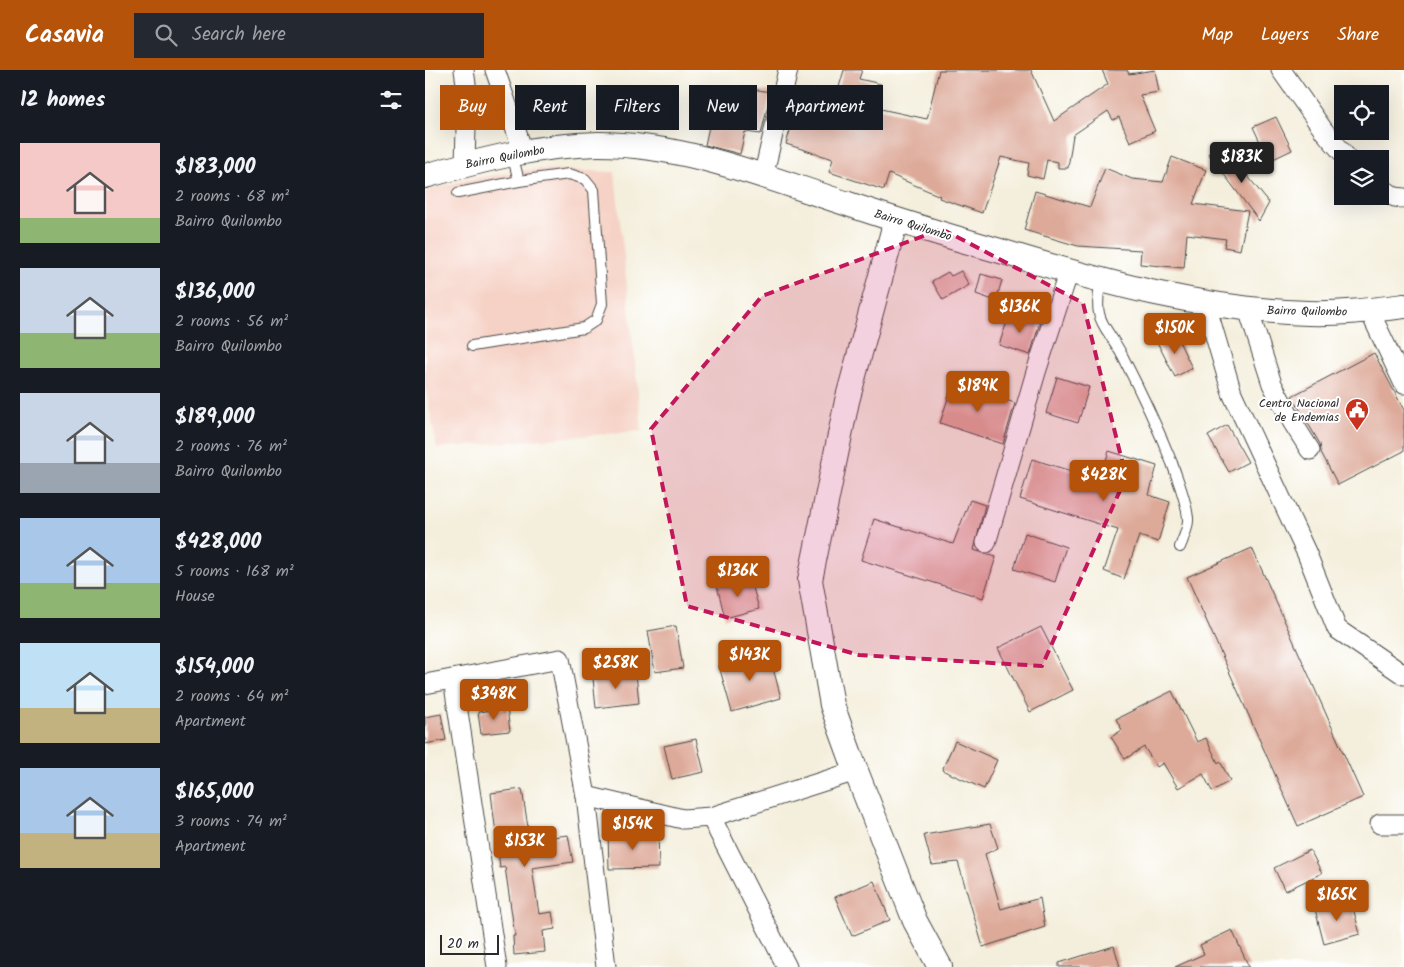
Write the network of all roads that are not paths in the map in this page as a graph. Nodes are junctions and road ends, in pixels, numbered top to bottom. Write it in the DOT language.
graph roads {
  1 [pos="464,70"];
  2 [pos="495,70"];
  3 [pos="788,70"];
  4 [pos="1281,70"];
  5 [pos="1340,150"];
  6 [pos="517,152"];
  7 [pos="465,164"];
  8 [pos="425,176"];
  9 [pos="763,177"];
  10 [pos="519,181"];
  11 [pos="458,193"];
  12 [pos="1389,193"];
  13 [pos="1404,198"];
  14 [pos="896,220"];
  15 [pos="1069,271"];
  16 [pos="1101,281"];
  17 [pos="1205,302"];
  18 [pos="1404,306"];
  19 [pos="1248,309"];
  20 [pos="1369,310"];
  21 [pos="472,346"];
  22 [pos="1404,384"];
  23 [pos="1310,450"];
  24 [pos="986,543"];
  25 [pos="1180,547"];
  26 [pos="1404,675"];
  27 [pos="453,680"];
  28 [pos="425,684"];
  29 [pos="856,771"];
  30 [pos="587,796"];
  31 [pos="711,818"];
  32 [pos="1380,824"];
  33 [pos="1404,824"];
  34 [pos="497,967"];
  35 [pos="606,967"];
  36 [pos="787,967"];
  37 [pos="940,967"];
  1 -- 7 [label="street"];
  2 -- 6 [label="street"];
  3 -- 9 [label="street"];
  4 -- 5 [label="street"];
  6 -- 7 [label="street, Bairro Quilombo"];
  6 -- 9 [label="street, Bairro Quilombo"];
  6 -- 10 [label="lane"];
  7 -- 8 [label="street, Bairro Quilombo"];
  9 -- 14 [label="street, Bairro Quilombo"];
  10 -- 11 [label="lane"];
  10 -- 21 [label="lane"];
  12 -- 13 [label="street"];
  14 -- 15 [label="street, Bairro Quilombo"];
  14 -- 29 [label="street"];
  15 -- 16 [label="street, Bairro Quilombo"];
  15 -- 24 [label="street"];
  16 -- 17 [label="street, Bairro Quilombo"];
  16 -- 25 [label="lane"];
  17 -- 19 [label="street, Bairro Quilombo"];
  17 -- 26 [label="street"];
  18 -- 20 [label="street, Bairro Quilombo"];
  19 -- 20 [label="street, Bairro Quilombo"];
  19 -- 23 [label="street"];
  20 -- 22 [label="street"];
  27 -- 28 [label="street"];
  27 -- 30 [label="street"];
  27 -- 34 [label="street"];
  29 -- 31 [label="street"];
  29 -- 37 [label="street"];
  30 -- 31 [label="street"];
  30 -- 35 [label="street"];
  31 -- 36 [label="street"];
  32 -- 33 [label="street"];
}
